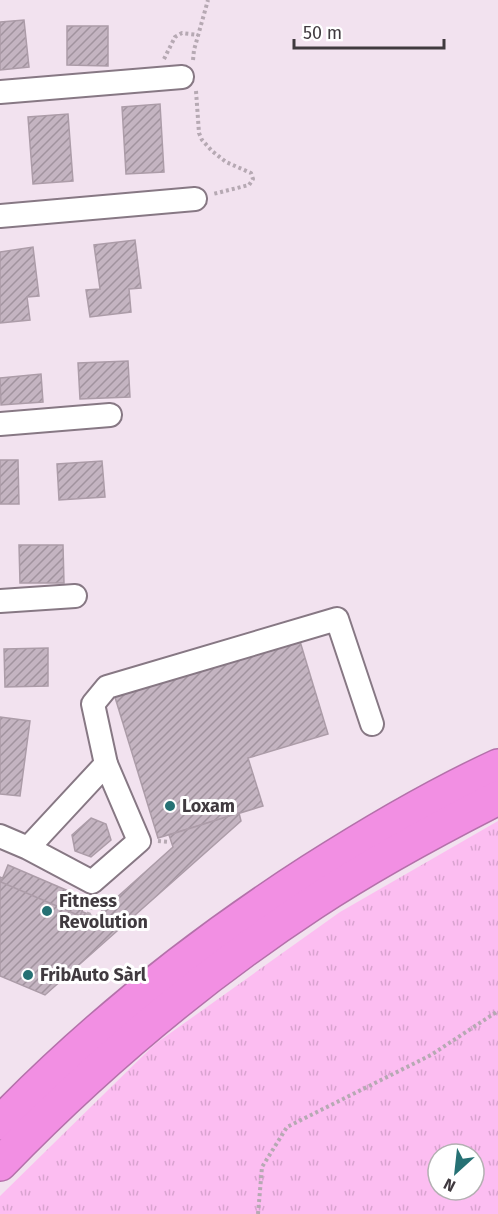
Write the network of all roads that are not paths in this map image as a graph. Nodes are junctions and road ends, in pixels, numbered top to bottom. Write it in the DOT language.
graph roads {
  1 [pos="183,76"];
  2 [pos="0,92"];
  3 [pos="195,199"];
  4 [pos="0,216"];
  5 [pos="111,415"];
  6 [pos="0,424"];
  7 [pos="75,596"];
  8 [pos="0,601"];
  9 [pos="372,724"];
  10 [pos="106,764"];
  11 [pos="498,766"];
  12 [pos="498,798"];
  13 [pos="0,836"];
  14 [pos="28,848"];
  15 [pos="0,1123"];
  16 [pos="0,1164"];
  1 -- 2 [label="street"];
  3 -- 4 [label="street"];
  5 -- 6 [label="street"];
  7 -- 8 [label="street"];
  9 -- 10 [label="street"];
  10 -- 14 [label="street"];
  10 -- 14 [label="street"];
  11 -- 15 [label="highway"];
  12 -- 16 [label="highway"];
  13 -- 14 [label="street"];
}
